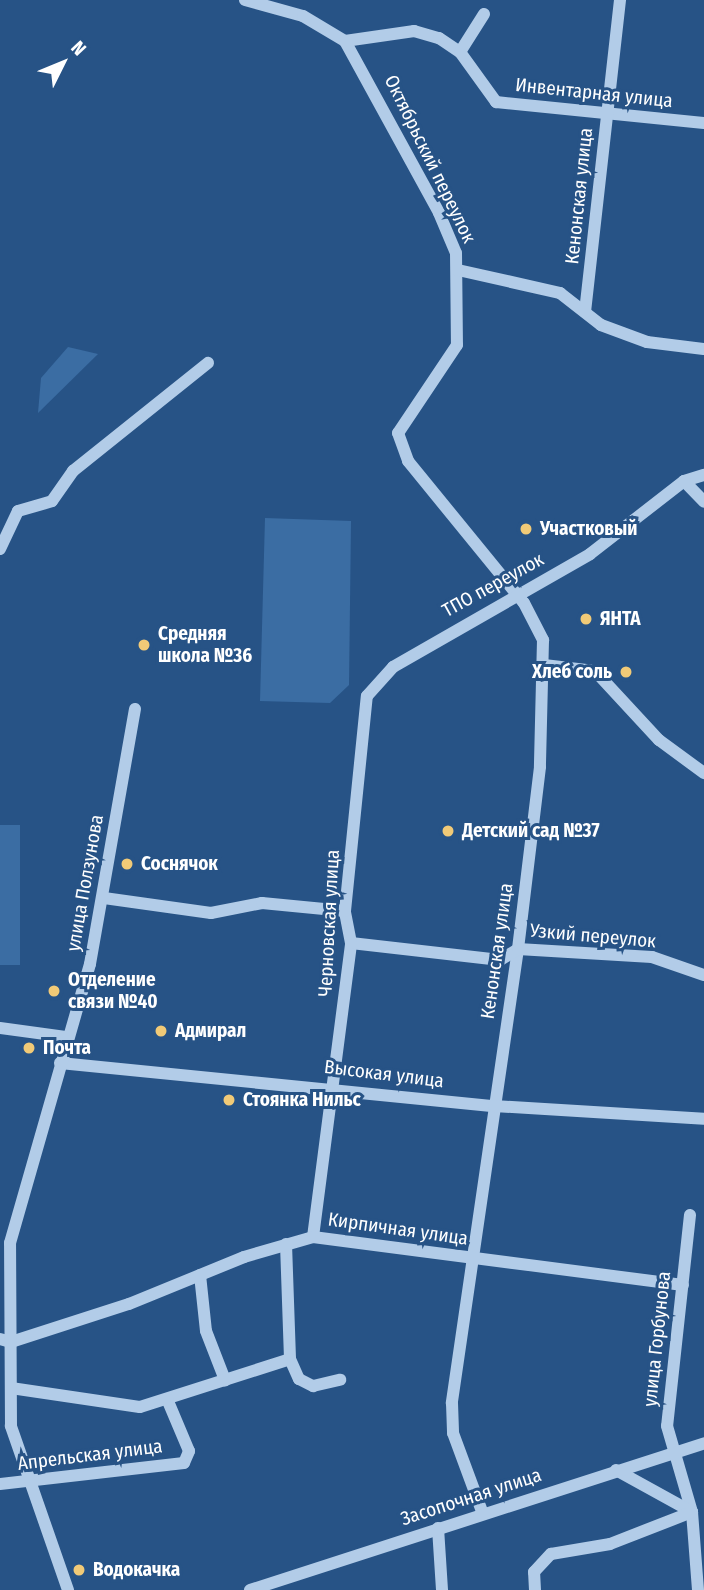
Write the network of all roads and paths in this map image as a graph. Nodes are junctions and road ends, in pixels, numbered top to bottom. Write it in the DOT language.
graph roads {
  1 [pos="245,0"];
  2 [pos="620,0"];
  3 [pos="484,14"];
  4 [pos="345,41"];
  5 [pos="460,52"];
  6 [pos="607,114"];
  7 [pos="704,123"];
  8 [pos="458,270"];
  9 [pos="585,312"];
  10 [pos="704,349"];
  11 [pos="208,363"];
  12 [pos="398,433"];
  13 [pos="704,474"];
  14 [pos="684,481"];
  15 [pos="704,502"];
  16 [pos="0,550"];
  17 [pos="517,595"];
  18 [pos="544,665"];
  19 [pos="135,709"];
  20 [pos="365,737"];
  21 [pos="704,772"];
  22 [pos="104,898"];
  23 [pos="345,911"];
  24 [pos="351,943"];
  25 [pos="518,949"];
  26 [pos="704,975"];
  27 [pos="0,1028"];
  28 [pos="67,1037"];
  29 [pos="61,1063"];
  30 [pos="334,1088"];
  31 [pos="494,1106"];
  32 [pos="704,1119"];
  33 [pos="690,1215"];
  34 [pos="313,1237"];
  35 [pos="286,1244"];
  36 [pos="475,1260"];
  37 [pos="200,1275"];
  38 [pos="683,1285"];
  39 [pos="5,1341"];
  40 [pos="290,1359"];
  41 [pos="225,1380"];
  42 [pos="341,1380"];
  43 [pos="11,1388"];
  44 [pos="167,1399"];
  45 [pos="704,1443"];
  46 [pos="674,1451"];
  47 [pos="616,1470"];
  48 [pos="31,1482"];
  49 [pos="0,1484"];
  50 [pos="692,1512"];
  51 [pos="484,1514"];
  52 [pos="438,1528"];
  53 [pos="68,1590"];
  54 [pos="250,1590"];
  55 [pos="442,1590"];
  56 [pos="535,1590"];
  57 [pos="698,1590"];
  1 -- 4 [label="street"];
  2 -- 6 [label="street, Кенонская улица"];
  3 -- 5 [label="street"];
  4 -- 5 [label="street, Инвентарная улица"];
  4 -- 8 [label="street, Октябрьский переулок"];
  5 -- 6 [label="street, Инвентарная улица"];
  6 -- 7 [label="street, Инвентарная улица"];
  6 -- 9 [label="street, Кенонская улица"];
  8 -- 9 [label="street"];
  8 -- 12 [label="street, Октябрьский переулок"];
  9 -- 10 [label="street"];
  11 -- 16 [label="street"];
  12 -- 17 [label="street, Кенонская улица"];
  13 -- 14 [label="street, ТПО переулок"];
  14 -- 15 [label="street"];
  14 -- 17 [label="street, ТПО переулок"];
  17 -- 18 [label="street, Кенонская улица"];
  17 -- 20 [label="street, ТПО переулок"];
  18 -- 21 [label="street"];
  18 -- 25 [label="street, Кенонская улица"];
  19 -- 22 [label="street, улица Ползунова"];
  20 -- 23 [label="street, Черновская улица"];
  22 -- 23 [label="street"];
  22 -- 28 [label="street, улица Ползунова"];
  23 -- 24 [label="street, Черновская улица"];
  24 -- 25 [label="street, Узкий переулок"];
  24 -- 30 [label="street, Черновская улица"];
  25 -- 26 [label="street, Узкий переулок"];
  25 -- 31 [label="street, Кенонская улица"];
  27 -- 28 [label="street"];
  28 -- 29 [label="street, улица Ползунова"];
  29 -- 30 [label="street, Высокая улица"];
  29 -- 39 [label="street, улица Ползунова"];
  30 -- 31 [label="street, Высокая улица"];
  30 -- 34 [label="street, Черновская улица"];
  31 -- 32 [label="street, Высокая улица"];
  31 -- 36 [label="street, Кенонская улица"];
  33 -- 38 [label="street, улица Горбунова"];
  34 -- 35 [label="street, Кирпичная улица"];
  34 -- 36 [label="street, Кирпичная улица"];
  35 -- 37 [label="street, Кирпичная улица"];
  35 -- 40 [label="street"];
  36 -- 38 [label="street, Кирпичная улица"];
  36 -- 51 [label="street, Кенонская улица"];
  37 -- 39 [label="street, Кирпичная улица"];
  37 -- 41 [label="street"];
  38 -- 46 [label="street, улица Горбунова"];
  39 -- 43 [label="street, улица Ползунова"];
  40 -- 41 [label="street"];
  40 -- 42 [label="street"];
  41 -- 44 [label="street"];
  43 -- 44 [label="street"];
  43 -- 48 [label="street, улица Ползунова"];
  44 -- 48 [label="street, Апрельская улица"];
  45 -- 46 [label="street, Засопочная улица"];
  46 -- 47 [label="street, Засопочная улица"];
  46 -- 50 [label="street, улица Горбунова"];
  47 -- 50 [label="street"];
  47 -- 51 [label="street, Засопочная улица"];
  48 -- 49 [label="street, Апрельская улица"];
  48 -- 53 [label="street, улица Ползунова"];
  50 -- 56 [label="street"];
  50 -- 57 [label="street, улица Горбунова"];
  51 -- 52 [label="street, Засопочная улица"];
  52 -- 54 [label="street, Засопочная улица"];
  52 -- 55 [label="street"];
}
